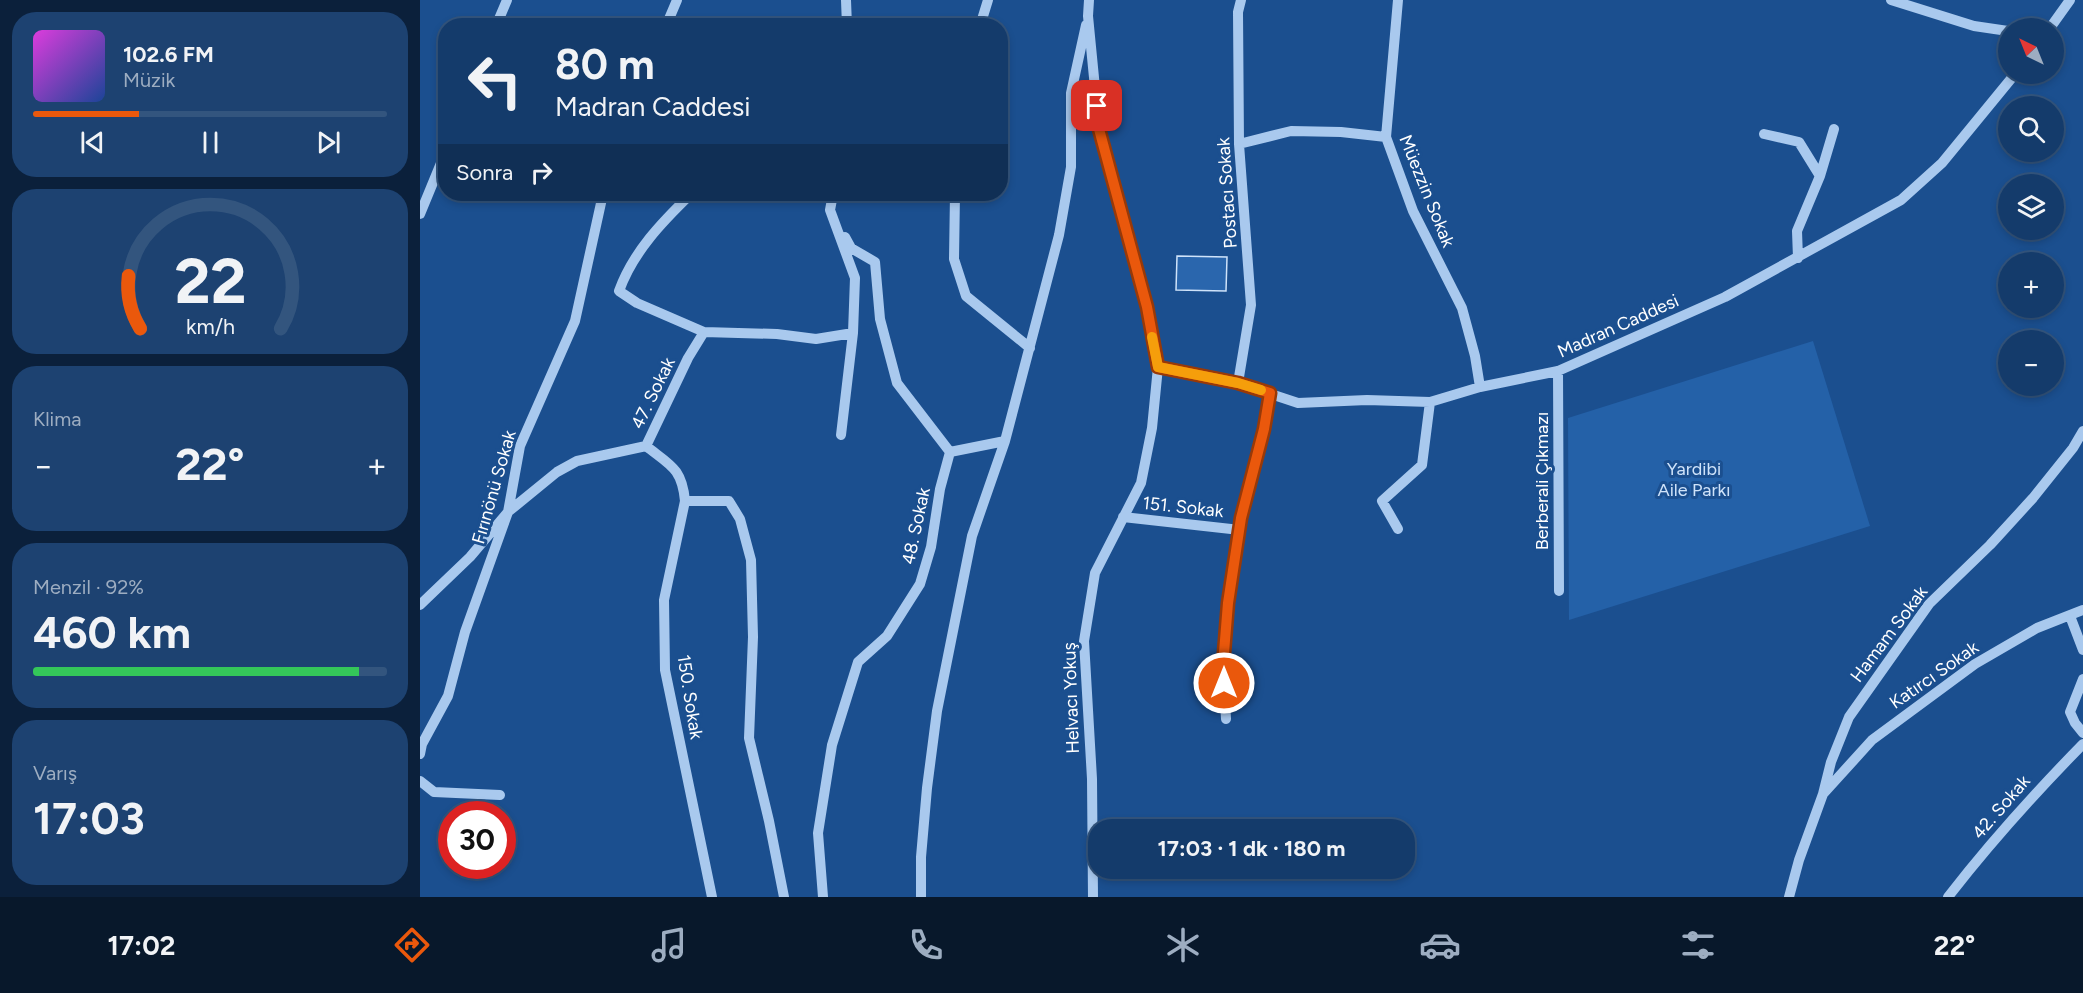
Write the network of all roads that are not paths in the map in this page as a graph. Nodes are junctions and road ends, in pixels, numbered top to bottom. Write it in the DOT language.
graph roads {
  1 [pos="507,0"];
  2 [pos="677,0"];
  3 [pos="846,0"];
  4 [pos="988,0"];
  5 [pos="1089,0"];
  6 [pos="1241,0"];
  7 [pos="1398,0"];
  8 [pos="1891,0"];
  9 [pos="2070,0"];
  10 [pos="1088,16"];
  11 [pos="499,18"];
  12 [pos="669,18"];
  13 [pos="847,18"];
  14 [pos="982,18"];
  15 [pos="2057,18"];
  16 [pos="1998,30"];
  17 [pos="2007,84"];
  18 [pos="1834,129"];
  19 [pos="1764,134"];
  20 [pos="1386,136"];
  21 [pos="1239,144"];
  22 [pos="438,170"];
  23 [pos="1820,176"];
  24 [pos="601,201"];
  25 [pos="684,201"];
  26 [pos="832,201"];
  27 [pos="955,201"];
  28 [pos="830,210"];
  29 [pos="420,214"];
  30 [pos="1798,258"];
  31 [pos="704,332"];
  32 [pos="854,333"];
  33 [pos="1030,348"];
  34 [pos="1158,367"];
  35 [pos="1558,371"];
  36 [pos="1238,383"];
  37 [pos="1480,387"];
  38 [pos="1270,393"];
  39 [pos="1430,402"];
  40 [pos="2083,431"];
  41 [pos="841,435"];
  42 [pos="1005,441"];
  43 [pos="646,446"];
  44 [pos="950,452"];
  45 [pos="685,501"];
  46 [pos="508,512"];
  47 [pos="1123,517"];
  48 [pos="1398,529"];
  49 [pos="1240,530"];
  50 [pos="1559,591"];
  51 [pos="420,605"];
  52 [pos="2083,610"];
  53 [pos="2070,616"];
  54 [pos="2083,650"];
  55 [pos="2083,679"];
  56 [pos="1226,719"];
  57 [pos="2083,733"];
  58 [pos="2083,744"];
  59 [pos="420,754"];
  60 [pos="420,781"];
  61 [pos="1823,794"];
  62 [pos="500,795"];
  63 [pos="712,897"];
  64 [pos="784,897"];
  65 [pos="823,897"];
  66 [pos="921,897"];
  67 [pos="1094,897"];
  68 [pos="1789,897"];
  69 [pos="1948,897"];
  1 -- 11 [label="street"];
  2 -- 12 [label="street"];
  3 -- 13 [label="street"];
  4 -- 14 [label="street"];
  5 -- 10 [label="street"];
  6 -- 21 [label="street, Postacı Sokak"];
  7 -- 20 [label="street, Müezzin Sokak"];
  8 -- 16 [label="street"];
  9 -- 15 [label="street"];
  10 -- 33 [label="street"];
  10 -- 34 [label="street, Helvacı Yokuş"];
  17 -- 30 [label="street, Madran Caddesi"];
  18 -- 23 [label="street"];
  19 -- 23 [label="street"];
  20 -- 21 [label="street"];
  20 -- 37 [label="street, Müezzin Sokak"];
  21 -- 36 [label="street, Postacı Sokak"];
  22 -- 29 [label="street"];
  23 -- 30 [label="street"];
  24 -- 46 [label="street, Fırınönü Sokak"];
  25 -- 31 [label="street"];
  26 -- 28 [label="street"];
  27 -- 33 [label="street"];
  28 -- 32 [label="street"];
  28 -- 44 [label="street"];
  30 -- 35 [label="street, Madran Caddesi"];
  31 -- 32 [label="street"];
  31 -- 43 [label="street, 47. Sokak"];
  32 -- 41 [label="street"];
  33 -- 42 [label="street"];
  34 -- 36 [label="street, Madran Caddesi"];
  34 -- 47 [label="street, Helvacı Yokuş"];
  35 -- 37 [label="street, Madran Caddesi"];
  35 -- 50 [label="street, Berberali Çıkmazı"];
  36 -- 38 [label="street, Madran Caddesi"];
  37 -- 39 [label="street, Madran Caddesi"];
  38 -- 39 [label="street, Madran Caddesi"];
  38 -- 49 [label="street"];
  39 -- 48 [label="street"];
  40 -- 61 [label="street, Hamam Sokak"];
  42 -- 44 [label="street"];
  42 -- 66 [label="street"];
  43 -- 45 [label="street, 47. Sokak"];
  43 -- 46 [label="street"];
  44 -- 65 [label="street, 48. Sokak"];
  45 -- 63 [label="street, 150. Sokak"];
  45 -- 64 [label="street"];
  46 -- 51 [label="street"];
  46 -- 59 [label="street, Fırınönü Sokak"];
  47 -- 49 [label="street, 151. Sokak"];
  47 -- 67 [label="street, Helvacı Yokuş"];
  49 -- 56 [label="street"];
  52 -- 53 [label="street, Katırcı Sokak"];
  53 -- 54 [label="street"];
  53 -- 61 [label="street, Katırcı Sokak"];
  55 -- 57 [label="street"];
  58 -- 69 [label="street, 42. Sokak"];
  60 -- 62 [label="street"];
  61 -- 68 [label="street, Hamam Sokak"];
}
